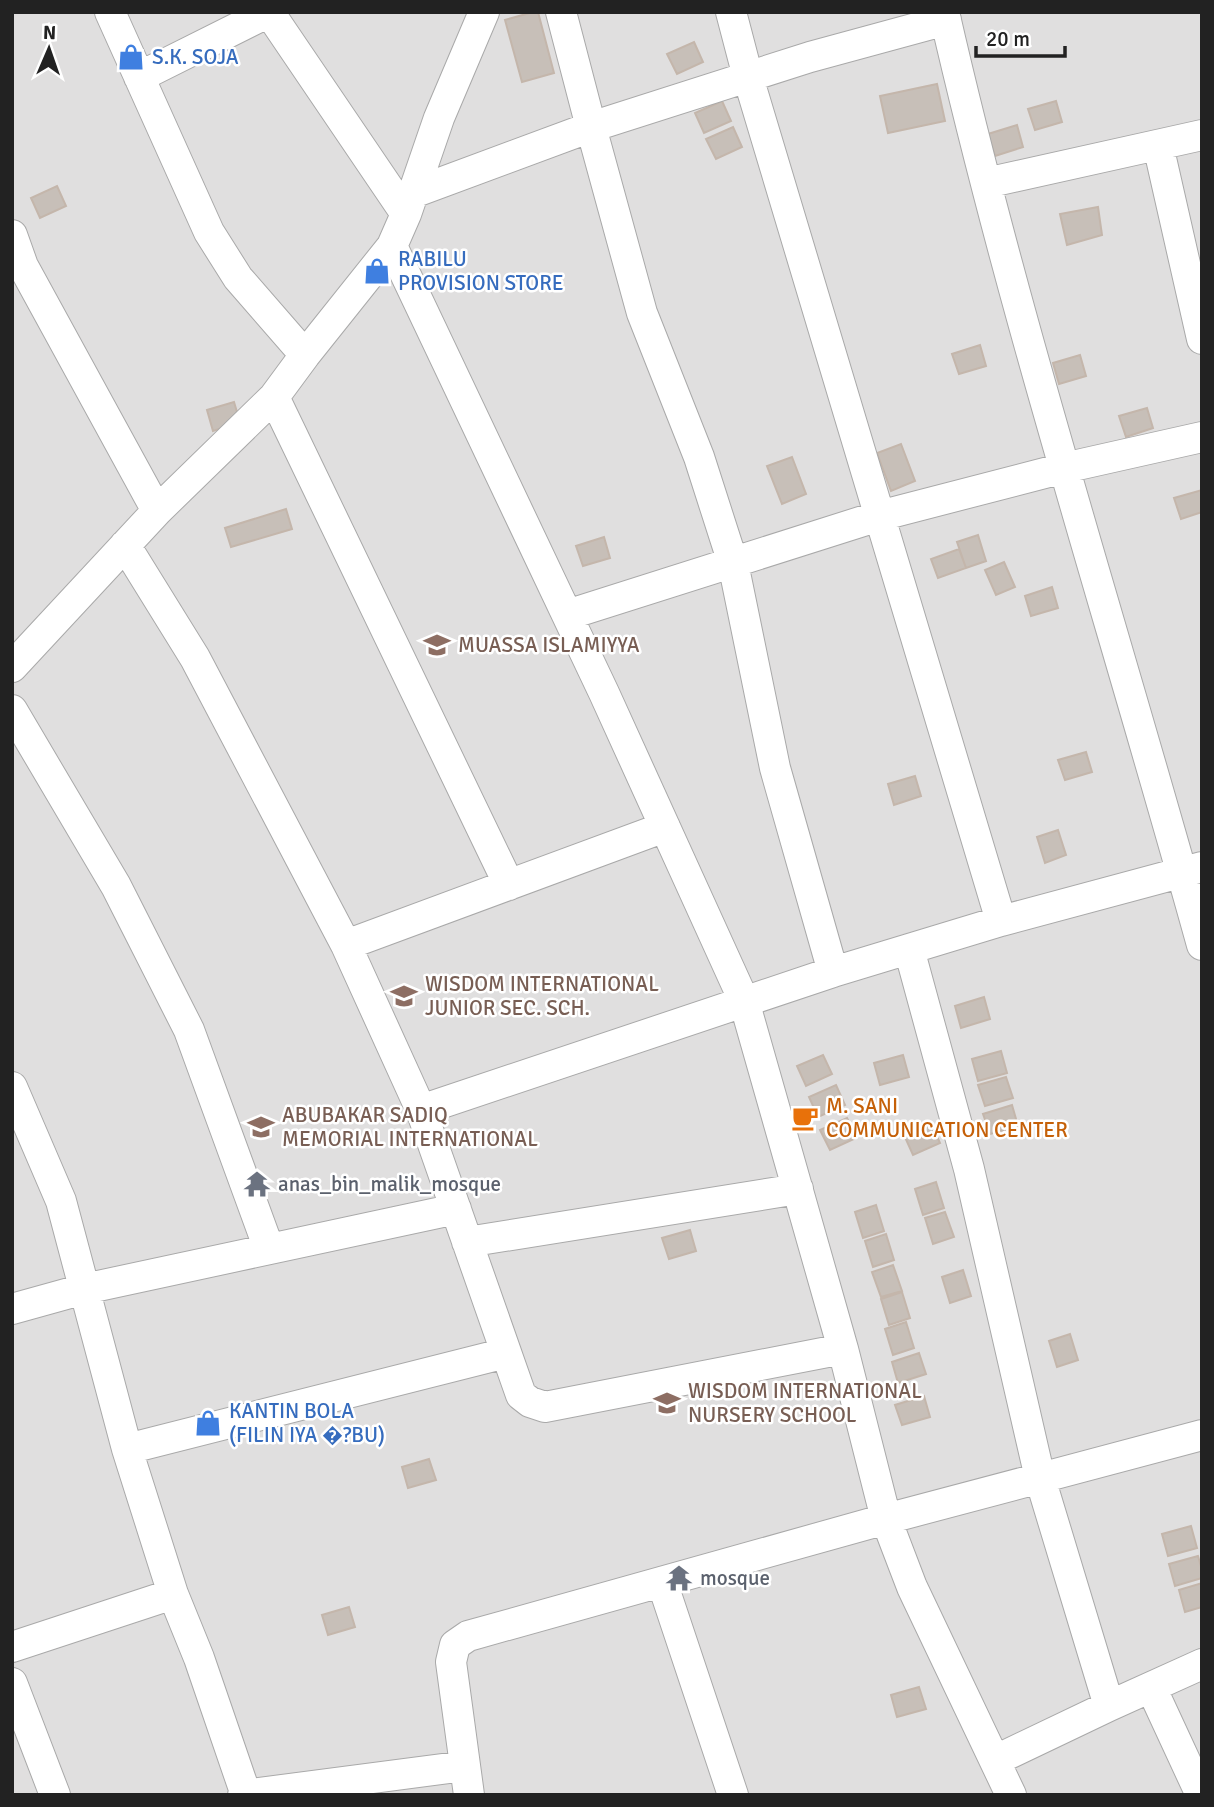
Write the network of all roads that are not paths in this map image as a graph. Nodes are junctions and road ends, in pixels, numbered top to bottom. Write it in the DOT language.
graph roads {
  1 [pos="110,12"];
  2 [pos="269,12"];
  3 [pos="484,12"];
  4 [pos="561,12"];
  5 [pos="731,12"];
  6 [pos="945,16"];
  7 [pos="748,77"];
  8 [pos="139,78"];
  9 [pos="591,127"];
  10 [pos="1202,135"];
  11 [pos="1158,145"];
  12 [pos="986,183"];
  13 [pos="410,203"];
  14 [pos="12,235"];
  15 [pos="392,246"];
  16 [pos="1202,339"];
  17 [pos="305,355"];
  18 [pos="274,397"];
  19 [pos="1202,437"];
  20 [pos="1064,468"];
  21 [pos="157,510"];
  22 [pos="879,516"];
  23 [pos="125,545"];
  24 [pos="733,563"];
  25 [pos="567,615"];
  26 [pos="12,667"];
  27 [pos="12,710"];
  28 [pos="665,827"];
  29 [pos="1192,869"];
  30 [pos="509,885"];
  31 [pos="1001,921"];
  32 [pos="1202,944"];
  33 [pos="346,945"];
  34 [pos="909,948"];
  35 [pos="833,972"];
  36 [pos="744,1001"];
  37 [pos="12,1087"];
  38 [pos="421,1111"];
  39 [pos="798,1189"];
  40 [pos="456,1209"];
  41 [pos="467,1242"];
  42 [pos="269,1249"];
  43 [pos="83,1289"];
  44 [pos="12,1309"];
  45 [pos="844,1349"];
  46 [pos="506,1353"];
  47 [pos="1199,1444"];
  48 [pos="127,1449"];
  49 [pos="1040,1478"];
  50 [pos="886,1519"];
  51 [pos="662,1582"];
  52 [pos="173,1594"];
  53 [pos="12,1647"];
  54 [pos="1202,1664"];
  55 [pos="12,1683"];
  56 [pos="1151,1687"];
  57 [pos="1109,1706"];
  58 [pos="996,1760"];
  59 [pos="467,1780"];
  60 [pos="55,1795"];
  61 [pos="245,1795"];
  62 [pos="733,1795"];
  63 [pos="1011,1795"];
  64 [pos="1201,1795"];
  1 -- 8 [label="street"];
  2 -- 8 [label="street"];
  2 -- 13 [label="street"];
  3 -- 13 [label="street"];
  4 -- 9 [label="street"];
  5 -- 7 [label="street"];
  6 -- 7 [label="street"];
  6 -- 12 [label="street"];
  7 -- 9 [label="street"];
  7 -- 22 [label="street"];
  8 -- 17 [label="street"];
  9 -- 13 [label="street"];
  9 -- 24 [label="street"];
  10 -- 11 [label="street"];
  11 -- 12 [label="street"];
  11 -- 16 [label="street"];
  12 -- 20 [label="street"];
  13 -- 15 [label="street"];
  14 -- 21 [label="street"];
  15 -- 17 [label="street"];
  15 -- 25 [label="street"];
  17 -- 18 [label="street"];
  18 -- 21 [label="street"];
  18 -- 30 [label="street"];
  19 -- 20 [label="street"];
  20 -- 22 [label="street"];
  20 -- 29 [label="street"];
  21 -- 23 [label="street"];
  22 -- 24 [label="street"];
  22 -- 31 [label="street"];
  23 -- 26 [label="street"];
  23 -- 33 [label="street"];
  24 -- 25 [label="street"];
  24 -- 35 [label="street"];
  25 -- 28 [label="street"];
  27 -- 42 [label="street"];
  28 -- 30 [label="street"];
  28 -- 36 [label="street"];
  29 -- 31 [label="street"];
  29 -- 32 [label="street"];
  30 -- 33 [label="street"];
  31 -- 34 [label="street"];
  33 -- 38 [label="street"];
  34 -- 35 [label="street"];
  34 -- 49 [label="street"];
  35 -- 36 [label="street"];
  36 -- 38 [label="street"];
  36 -- 39 [label="street"];
  37 -- 43 [label="street"];
  38 -- 40 [label="street"];
  39 -- 41 [label="street"];
  39 -- 45 [label="street"];
  40 -- 41 [label="street"];
  40 -- 42 [label="street"];
  41 -- 46 [label="street"];
  42 -- 43 [label="street"];
  43 -- 44 [label="street"];
  43 -- 48 [label="street"];
  45 -- 46 [label="street"];
  45 -- 50 [label="street"];
  46 -- 48 [label="street"];
  47 -- 49 [label="street"];
  48 -- 52 [label="street"];
  49 -- 50 [label="street"];
  49 -- 57 [label="street"];
  50 -- 51 [label="street"];
  50 -- 58 [label="street"];
  51 -- 59 [label="street"];
  51 -- 62 [label="street"];
  52 -- 53 [label="street"];
  52 -- 61 [label="street"];
  54 -- 56 [label="street"];
  55 -- 60 [label="street"];
  56 -- 57 [label="street"];
  56 -- 64 [label="street"];
  57 -- 58 [label="street"];
  58 -- 63 [label="street"];
  59 -- 61 [label="street"];
}
